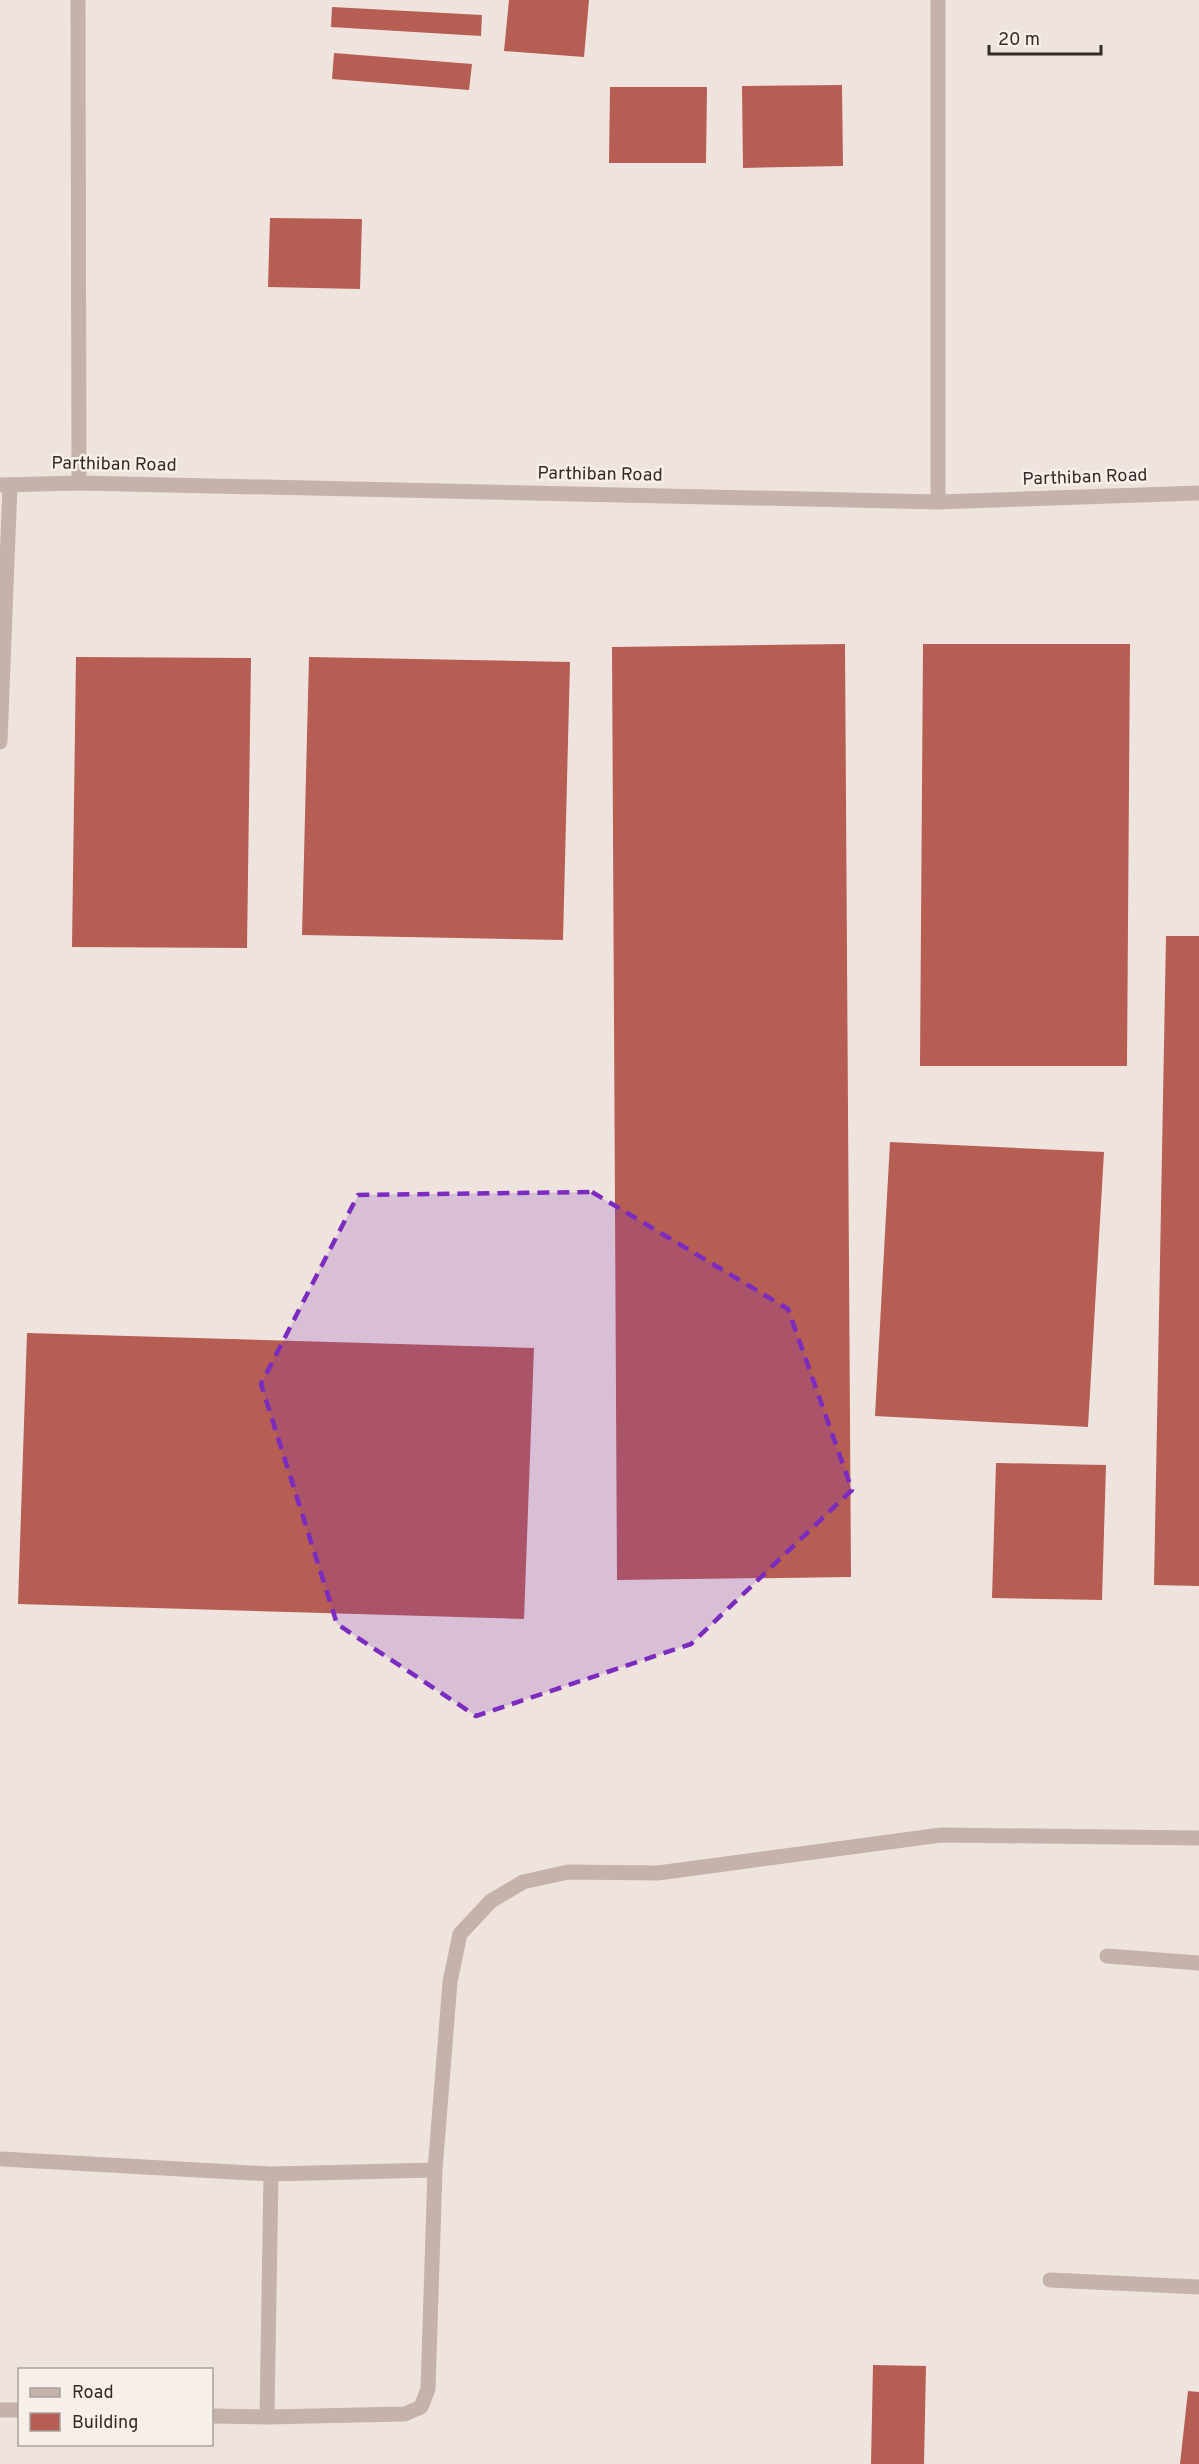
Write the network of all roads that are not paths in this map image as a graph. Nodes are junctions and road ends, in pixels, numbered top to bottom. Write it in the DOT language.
graph roads {
  1 [pos="78,0"];
  2 [pos="938,0"];
  3 [pos="79,483"];
  4 [pos="5,485"];
  5 [pos="1199,494"];
  6 [pos="938,502"];
  7 [pos="0,742"];
  8 [pos="1199,1838"];
  9 [pos="1107,1956"];
  10 [pos="1199,1962"];
  11 [pos="2,2159"];
  12 [pos="435,2170"];
  13 [pos="271,2174"];
  14 [pos="1050,2280"];
  15 [pos="1199,2287"];
  16 [pos="0,2410"];
  17 [pos="18,2410"];
  18 [pos="213,2416"];
  19 [pos="267,2417"];
  1 -- 3 [label="street"];
  2 -- 6 [label="street"];
  3 -- 4 [label="street, Parthiban Road"];
  3 -- 6 [label="street, Parthiban Road"];
  4 -- 7 [label="street"];
  5 -- 6 [label="street, Parthiban Road"];
  8 -- 12 [label="street"];
  9 -- 10 [label="street"];
  11 -- 13 [label="street"];
  12 -- 13 [label="street"];
  12 -- 19 [label="street"];
  13 -- 19 [label="street"];
  14 -- 15 [label="street"];
  16 -- 17 [label="street"];
  18 -- 19 [label="street"];
}
